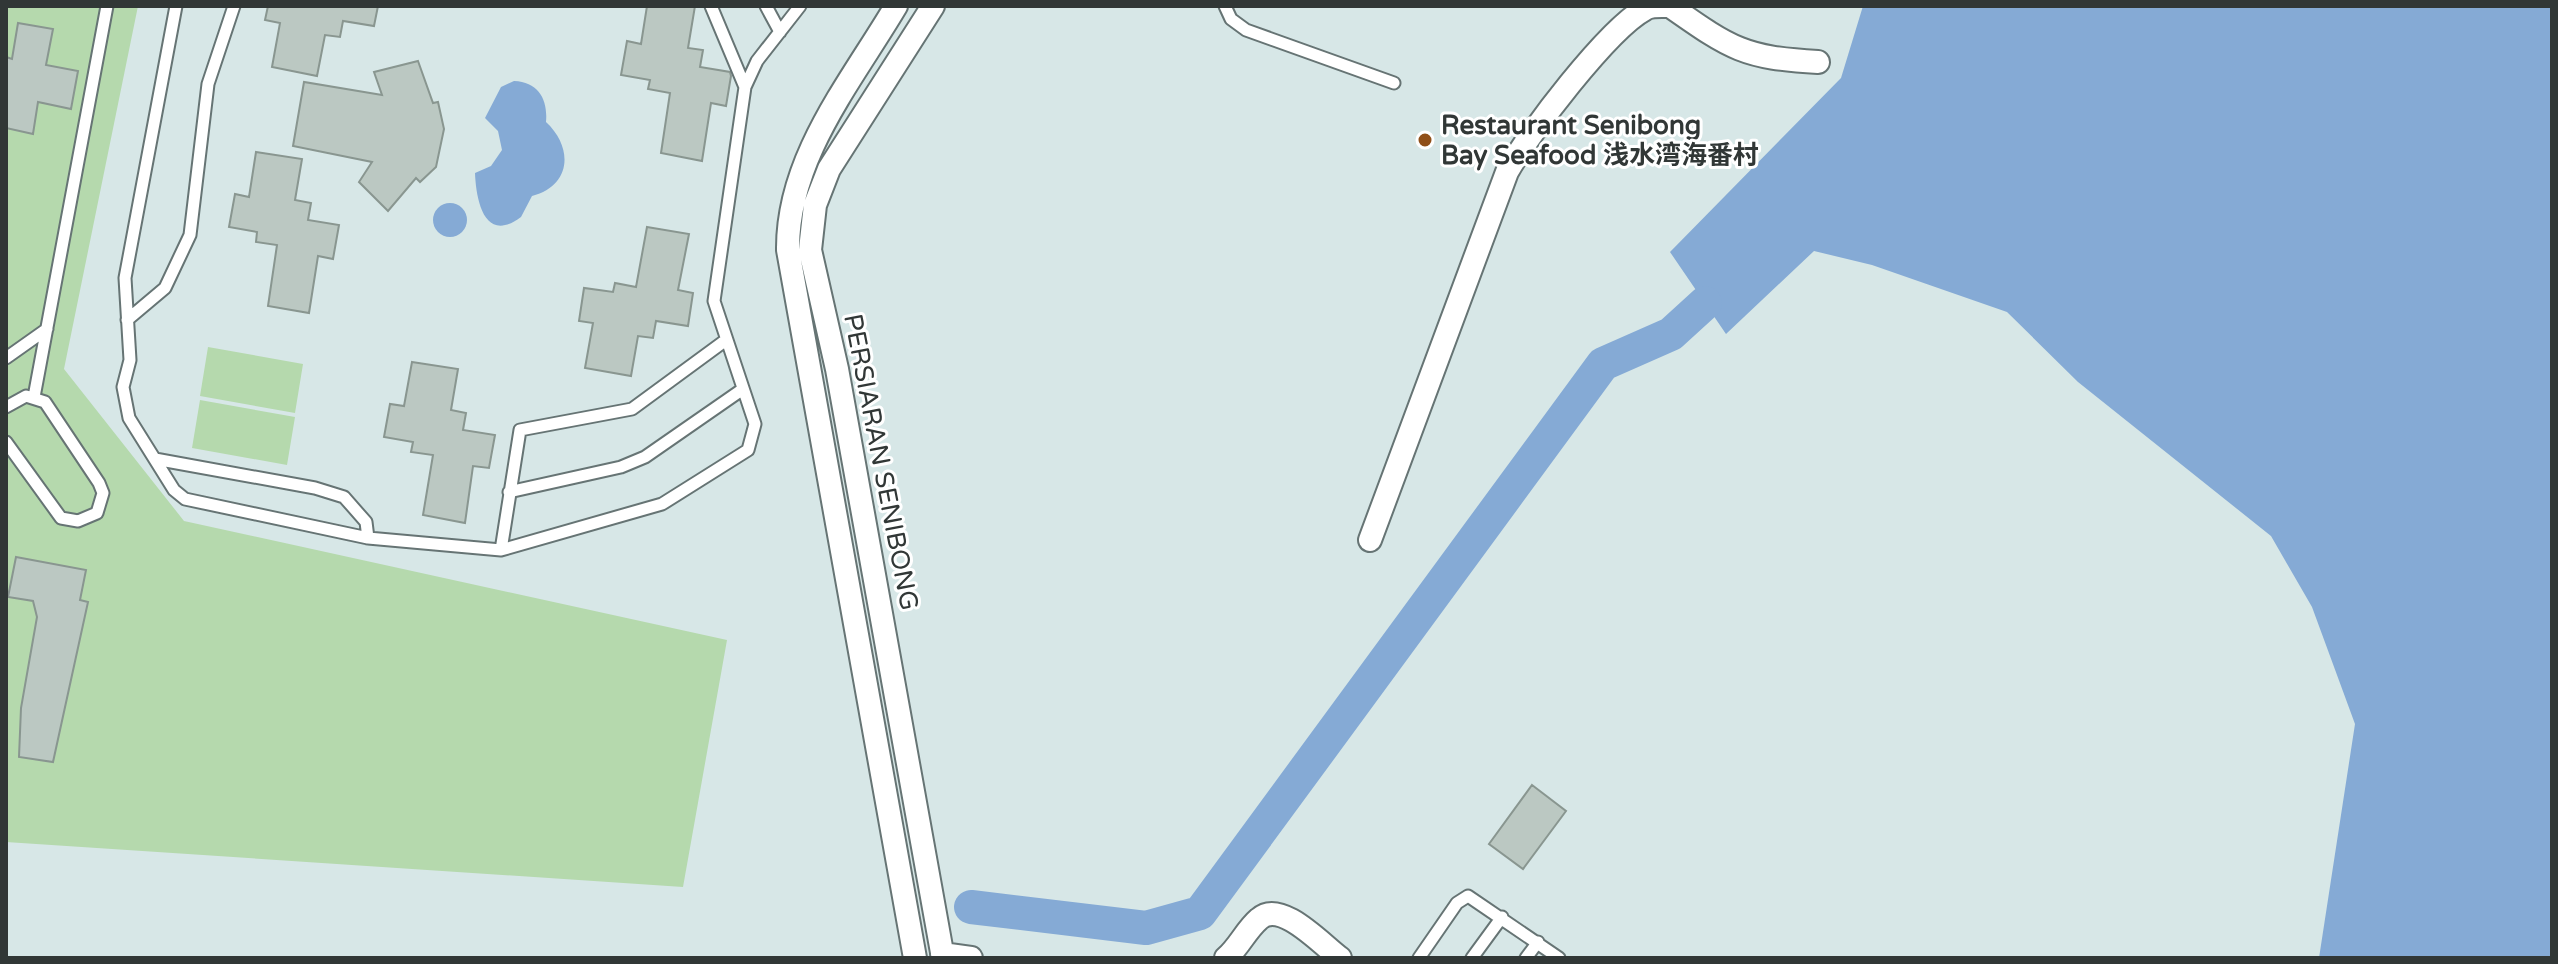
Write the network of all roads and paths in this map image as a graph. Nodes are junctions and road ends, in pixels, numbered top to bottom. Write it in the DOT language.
graph roads {
  1 [pos="107,6"];
  2 [pos="176,6"];
  3 [pos="234,6"];
  4 [pos="711,6"];
  5 [pos="766,6"];
  6 [pos="800,6"];
  7 [pos="896,6"];
  8 [pos="933,6"];
  9 [pos="1225,6"];
  10 [pos="1670,6"];
  11 [pos="1645,7"];
  12 [pos="780,32"];
  13 [pos="1818,62"];
  14 [pos="1394,83"];
  15 [pos="745,87"];
  16 [pos="127,320"];
  17 [pos="47,329"];
  18 [pos="726,340"];
  19 [pos="6,358"];
  20 [pos="743,389"];
  21 [pos="34,397"];
  22 [pos="6,407"];
  23 [pos="6,442"];
  24 [pos="155,459"];
  25 [pos="509,492"];
  26 [pos="368,538"];
  27 [pos="1370,540"];
  28 [pos="501,550"];
  29 [pos="1502,917"];
  30 [pos="1538,942"];
  31 [pos="942,951"];
  32 [pos="914,952"];
  33 [pos="1339,957"];
  34 [pos="971,958"];
  35 [pos="1226,958"];
  36 [pos="1419,958"];
  37 [pos="1472,958"];
  38 [pos="1526,958"];
  39 [pos="1559,958"];
  1 -- 17 [label="lane"];
  2 -- 16 [label="lane"];
  3 -- 16 [label="lane"];
  4 -- 15 [label="lane"];
  5 -- 12 [label="lane"];
  6 -- 12 [label="lane"];
  7 -- 32 [label="street, PERSIARAN SENIBONG"];
  8 -- 31 [label="street, PERSIARAN SENIBONG"];
  9 -- 14 [label="lane"];
  10 -- 11 [label="street"];
  10 -- 13 [label="street"];
  11 -- 27 [label="street"];
  12 -- 15 [label="lane"];
  15 -- 18 [label="lane"];
  16 -- 24 [label="lane"];
  17 -- 19 [label="lane"];
  17 -- 21 [label="lane"];
  18 -- 20 [label="lane"];
  18 -- 25 [label="lane"];
  20 -- 25 [label="lane"];
  20 -- 28 [label="lane"];
  21 -- 22 [label="lane"];
  21 -- 23 [label="lane"];
  24 -- 26 [label="lane"];
  24 -- 26 [label="lane"];
  25 -- 28 [label="lane"];
  26 -- 28 [label="lane"];
  29 -- 30 [label="lane"];
  29 -- 36 [label="lane"];
  29 -- 37 [label="lane"];
  30 -- 38 [label="lane"];
  30 -- 39 [label="lane"];
  31 -- 34 [label="street"];
  33 -- 35 [label="street"];
}
